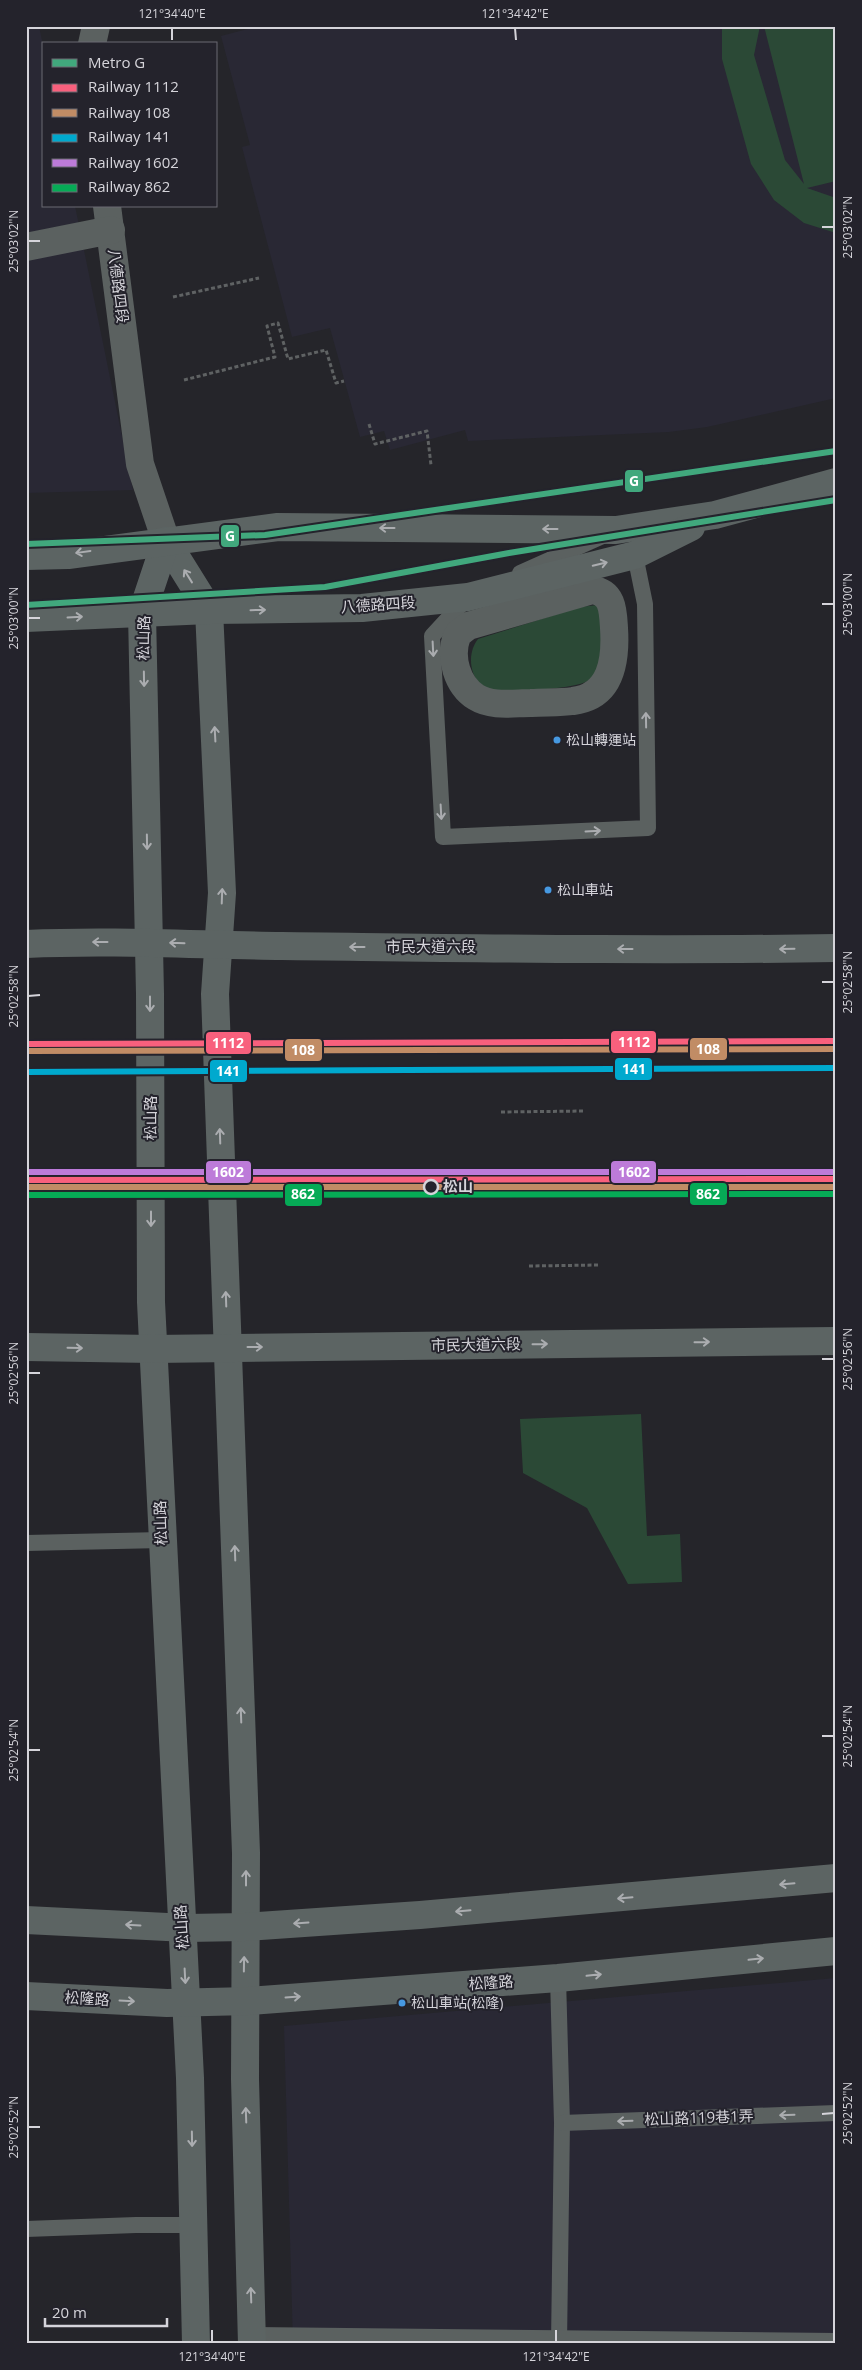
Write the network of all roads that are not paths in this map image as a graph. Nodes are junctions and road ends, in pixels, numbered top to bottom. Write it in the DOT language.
graph roads {
  1 [pos="96,26"];
  2 [pos="92,42"];
  3 [pos="109,218"];
  4 [pos="26,247"];
  5 [pos="836,482"];
  6 [pos="715,515"];
  7 [pos="616,530"];
  8 [pos="166,541"];
  9 [pos="635,555"];
  10 [pos="26,556"];
  11 [pos="468,597"];
  12 [pos="209,610"];
  13 [pos="142,613"];
  14 [pos="26,618"];
  15 [pos="468,626"];
  16 [pos="149,942"];
  17 [pos="26,944"];
  18 [pos="219,945"];
  19 [pos="836,948"];
  20 [pos="836,1340"];
  21 [pos="26,1347"];
  22 [pos="227,1348"];
  23 [pos="153,1349"];
  24 [pos="162,1540"];
  25 [pos="26,1543"];
  26 [pos="836,1878"];
  27 [pos="26,1920"];
  28 [pos="245,1927"];
  29 [pos="182,1928"];
  30 [pos="836,1951"];
  31 [pos="558,1978"];
  32 [pos="26,1996"];
  33 [pos="244,2001"];
  34 [pos="186,2003"];
  35 [pos="836,2113"];
  36 [pos="562,2124"];
  37 [pos="194,2225"];
  38 [pos="26,2229"];
  39 [pos="252,2340"];
  40 [pos="559,2341"];
  41 [pos="836,2341"];
  42 [pos="196,2344"];
  1 -- 2 [label="street"];
  3 -- 4 [label="street"];
  3 -- 8 [label="street, 八德路四段"];
  5 -- 6 [label="main road, 八德路四段"];
  6 -- 7 [label="main road, 八德路四段"];
  6 -- 9 [label="main road, 八德路四段"];
  7 -- 8 [label="main road, 八德路四段, one-way"];
  7 -- 11 [label="lane"];
  8 -- 10 [label="main road, 八德路四段, one-way"];
  12 -- 8 [label="main road, one-way"];
  8 -- 13 [label="main road, 松山路"];
  11 -- 9 [label="main road, 八德路四段, one-way"];
  11 -- 9 [label="lane, one-way"];
  12 -- 11 [label="main road, 八德路四段, one-way"];
  12 -- 13 [label="main road, 八德路四段"];
  18 -- 12 [label="main road, one-way"];
  14 -- 13 [label="main road, 八德路四段, one-way"];
  13 -- 16 [label="main road, 松山路, one-way"];
  15 -- 15 [label="street"];
  16 -- 17 [label="main road, 市民大道六段, one-way"];
  18 -- 16 [label="main road, 市民大道六段, one-way"];
  16 -- 23 [label="main road, 松山路, one-way"];
  19 -- 18 [label="main road, 市民大道六段, one-way"];
  22 -- 18 [label="main road, one-way"];
  22 -- 20 [label="main road, 市民大道六段, one-way"];
  21 -- 23 [label="main road, 市民大道六段, one-way"];
  22 -- 23 [label="main road, 市民大道六段"];
  28 -- 22 [label="main road, one-way"];
  23 -- 24 [label="main road, 松山路"];
  24 -- 25 [label="lane"];
  24 -- 29 [label="main road, 松山路"];
  26 -- 28 [label="main road, one-way"];
  29 -- 27 [label="main road, one-way"];
  28 -- 29 [label="main road"];
  33 -- 28 [label="main road, one-way"];
  29 -- 34 [label="main road, 松山路, one-way"];
  31 -- 30 [label="main road, 松隆路, one-way"];
  33 -- 31 [label="main road, 松隆路, one-way"];
  31 -- 36 [label="lane"];
  32 -- 34 [label="main road, 松隆路, one-way"];
  33 -- 34 [label="main road, 松隆路"];
  39 -- 33 [label="main road, one-way"];
  34 -- 37 [label="main road, 松山路, one-way"];
  35 -- 36 [label="lane, 松山路119巷1弄, one-way"];
  36 -- 40 [label="lane"];
  37 -- 38 [label="lane"];
  37 -- 42 [label="main road, 松山路"];
  39 -- 40 [label="lane"];
  40 -- 41 [label="lane"];
}
